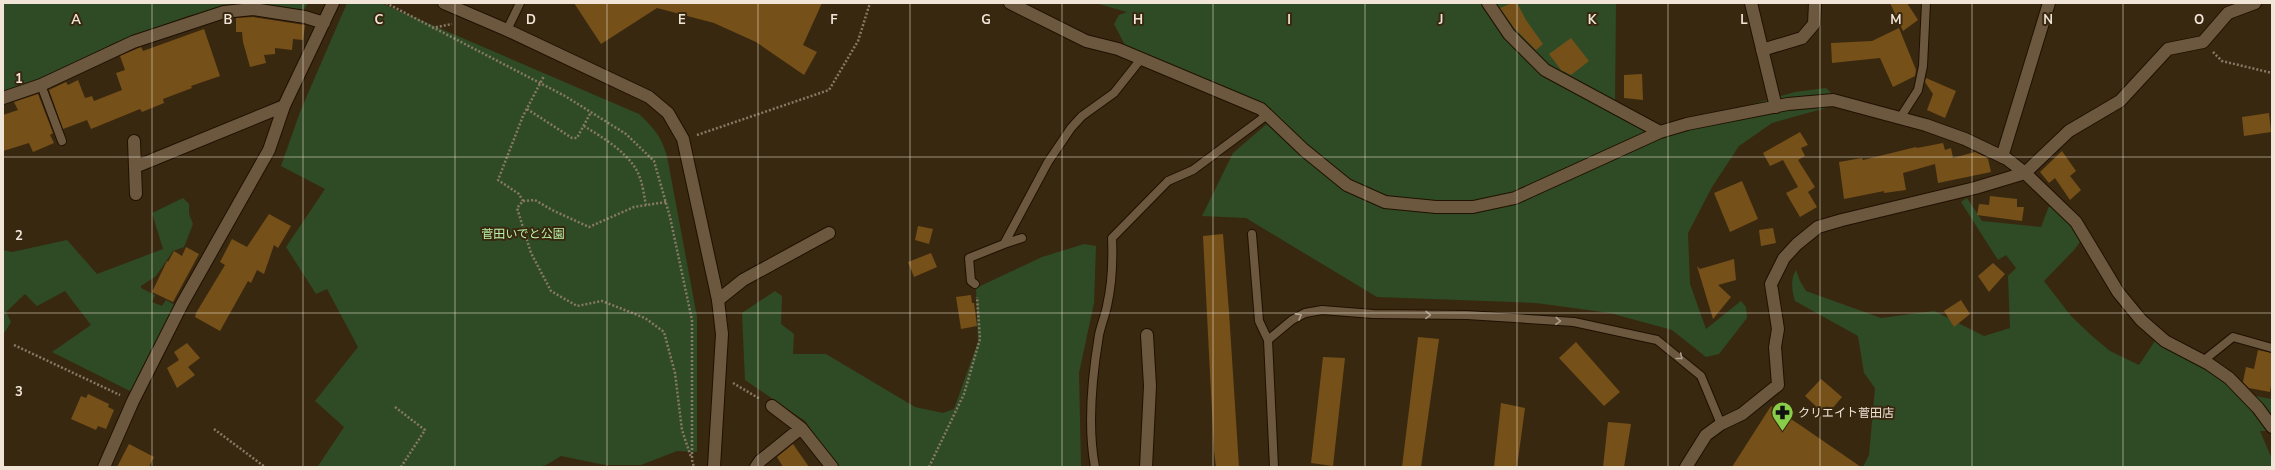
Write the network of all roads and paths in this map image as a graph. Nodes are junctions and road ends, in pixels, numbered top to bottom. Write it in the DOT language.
graph roads {
  1 [pos="333,3"];
  2 [pos="386,3"];
  3 [pos="444,3"];
  4 [pos="520,3"];
  5 [pos="870,3"];
  6 [pos="1010,3"];
  7 [pos="1488,3"];
  8 [pos="1751,3"];
  9 [pos="1815,3"];
  10 [pos="1926,3"];
  11 [pos="2049,3"];
  12 [pos="2255,3"];
  13 [pos="324,23"];
  14 [pos="507,30"];
  15 [pos="2203,42"];
  16 [pos="1762,50"];
  17 [pos="1141,59"];
  18 [pos="2272,73"];
  19 [pos="544,76"];
  20 [pos="541,84"];
  21 [pos="41,86"];
  22 [pos="3,98"];
  23 [pos="284,106"];
  24 [pos="1776,107"];
  25 [pos="527,109"];
  26 [pos="591,112"];
  27 [pos="1268,115"];
  28 [pos="1900,118"];
  29 [pos="584,126"];
  30 [pos="1660,132"];
  31 [pos="683,139"];
  32 [pos="62,141"];
  33 [pos="134,141"];
  34 [pos="2002,156"];
  35 [pos="135,167"];
  36 [pos="2025,173"];
  37 [pos="136,194"];
  38 [pos="523,201"];
  39 [pos="666,202"];
  40 [pos="646,205"];
  41 [pos="829,233"];
  42 [pos="1252,234"];
  43 [pos="1022,238"];
  44 [pos="1004,244"];
  45 [pos="975,284"];
  46 [pos="718,300"];
  47 [pos="1147,335"];
  48 [pos="1268,340"];
  49 [pos="14,345"];
  50 [pos="2272,348"];
  51 [pos="2203,361"];
  52 [pos="719,374"];
  53 [pos="133,401"];
  54 [pos="772,406"];
  55 [pos="395,407"];
  56 [pos="1721,424"];
  57 [pos="2272,426"];
  58 [pos="801,428"];
  59 [pos="214,429"];
  60 [pos="692,460"];
  61 [pos="104,467"];
  62 [pos="265,467"];
  63 [pos="401,467"];
  64 [pos="694,467"];
  65 [pos="714,467"];
  66 [pos="756,467"];
  67 [pos="832,467"];
  68 [pos="929,467"];
  69 [pos="1095,467"];
  70 [pos="1146,467"];
  71 [pos="1274,467"];
  72 [pos="1686,467"];
  1 -- 13 [label="street"];
  2 -- 20 [label="path"];
  3 -- 14 [label="street"];
  4 -- 14 [label="lane"];
  5 -- 31 [label="path"];
  6 -- 17 [label="street"];
  7 -- 30 [label="street"];
  8 -- 16 [label="street"];
  9 -- 16 [label="street"];
  10 -- 28 [label="lane"];
  11 -- 34 [label="street"];
  12 -- 15 [label="street"];
  13 -- 21 [label="street"];
  13 -- 23 [label="street"];
  14 -- 31 [label="street"];
  15 -- 18 [label="path"];
  15 -- 36 [label="street"];
  16 -- 24 [label="street"];
  17 -- 27 [label="street"];
  17 -- 44 [label="lane"];
  19 -- 20 [label="path"];
  20 -- 25 [label="path"];
  20 -- 26 [label="path"];
  21 -- 22 [label="street"];
  21 -- 32 [label="lane"];
  23 -- 35 [label="street"];
  23 -- 53 [label="street"];
  24 -- 28 [label="street"];
  24 -- 30 [label="street"];
  25 -- 29 [label="path"];
  25 -- 38 [label="path"];
  26 -- 29 [label="path"];
  26 -- 39 [label="path"];
  27 -- 30 [label="street"];
  27 -- 69 [label="lane"];
  28 -- 34 [label="street"];
  29 -- 40 [label="path"];
  31 -- 46 [label="street"];
  33 -- 35 [label="street"];
  34 -- 36 [label="street"];
  35 -- 37 [label="street"];
  36 -- 51 [label="street"];
  36 -- 56 [label="street"];
  38 -- 40 [label="path"];
  38 -- 60 [label="path"];
  39 -- 40 [label="path"];
  39 -- 60 [label="path"];
  41 -- 46 [label="street"];
  42 -- 48 [label="lane"];
  43 -- 44 [label="lane"];
  44 -- 45 [label="lane"];
  45 -- 68 [label="path"];
  46 -- 52 [label="street"];
  47 -- 70 [label="street"];
  48 -- 56 [label="lane, one-way"];
  48 -- 71 [label="lane"];
  49 -- 53 [label="path"];
  50 -- 51 [label="lane"];
  51 -- 57 [label="street"];
  52 -- 54 [label="path"];
  52 -- 65 [label="street"];
  53 -- 61 [label="street"];
  54 -- 58 [label="street"];
  55 -- 63 [label="path"];
  56 -- 72 [label="street"];
  58 -- 66 [label="street"];
  58 -- 67 [label="street"];
  59 -- 62 [label="path"];
  60 -- 64 [label="path"];
}
